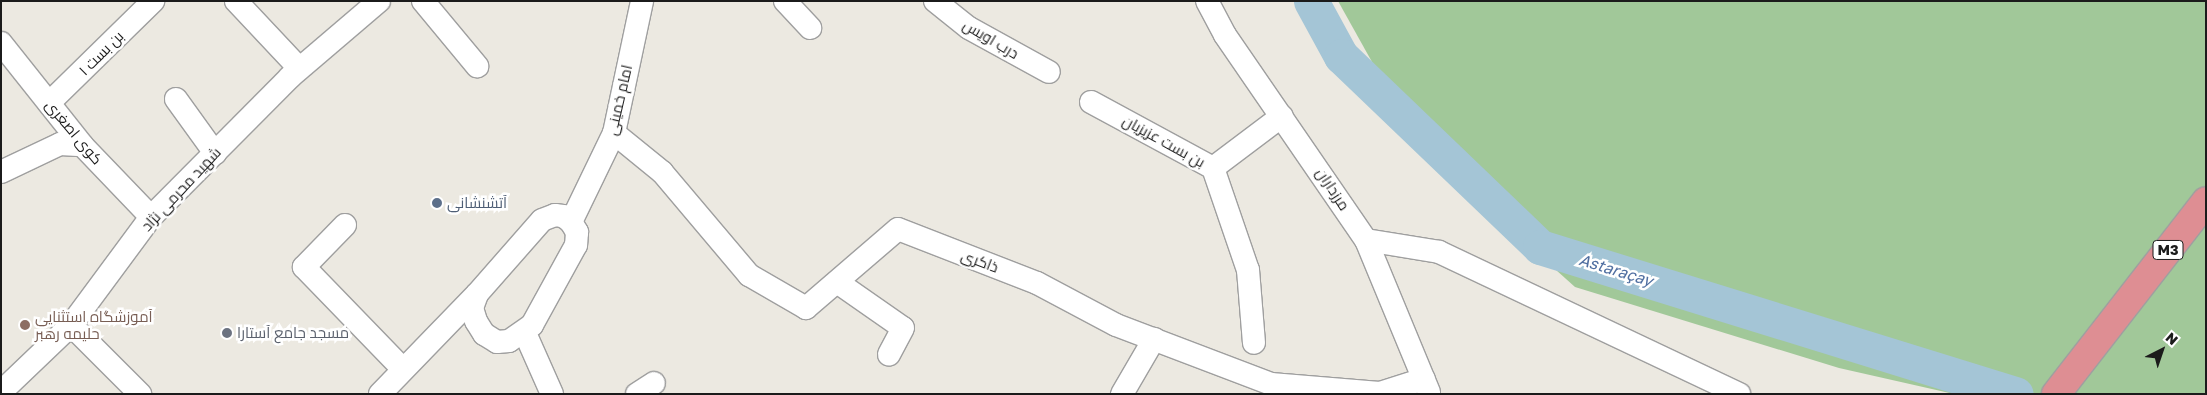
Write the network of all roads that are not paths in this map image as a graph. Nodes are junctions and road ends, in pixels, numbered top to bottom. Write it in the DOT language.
graph roads {
  1 [pos="153,1"];
  2 [pos="236,1"];
  3 [pos="378,1"];
  4 [pos="423,1"];
  5 [pos="642,1"];
  6 [pos="785,1"];
  7 [pos="935,1"];
  8 [pos="1207,1"];
  9 [pos="810,28"];
  10 [pos="1,43"];
  11 [pos="476,66"];
  12 [pos="299,68"];
  13 [pos="1049,72"];
  14 [pos="176,99"];
  15 [pos="1091,102"];
  16 [pos="49,104"];
  17 [pos="1282,116"];
  18 [pos="614,133"];
  19 [pos="82,146"];
  20 [pos="215,152"];
  21 [pos="1213,168"];
  22 [pos="1,172"];
  23 [pos="2206,201"];
  24 [pos="151,217"];
  25 [pos="571,222"];
  26 [pos="345,225"];
  27 [pos="1366,240"];
  28 [pos="837,282"];
  29 [pos="477,294"];
  30 [pos="71,325"];
  31 [pos="525,333"];
  32 [pos="1154,339"];
  33 [pos="1254,343"];
  34 [pos="889,354"];
  35 [pos="402,368"];
  36 [pos="1427,387"];
  37 [pos="1269,389"];
  38 [pos="1,392"];
  39 [pos="140,394"];
  40 [pos="380,394"];
  41 [pos="552,394"];
  42 [pos="1122,394"];
  43 [pos="1739,394"];
  44 [pos="2056,394"];
  1 -- 16 [label="street, بن بست ۱"];
  2 -- 12 [label="street"];
  3 -- 12 [label="street, شهید محرمی نژاد"];
  4 -- 11 [label="street"];
  5 -- 18 [label="street, امام خمینی"];
  6 -- 9 [label="street"];
  7 -- 13 [label="street, درب اویس"];
  8 -- 17 [label="street, مرزداران"];
  10 -- 16 [label="street, کوی اصغری"];
  12 -- 20 [label="street, شهید محرمی نژاد"];
  14 -- 20 [label="street"];
  15 -- 21 [label="street, بن بست عزیزیان"];
  16 -- 19 [label="street, کوی اصغری"];
  17 -- 21 [label="street, بن بست عزیزیان"];
  17 -- 27 [label="street, مرزداران"];
  18 -- 25 [label="street, امام خمینی"];
  18 -- 28 [label="street, ذاکری"];
  19 -- 22 [label="street"];
  19 -- 24 [label="street, کوی اصغری"];
  20 -- 24 [label="street, شهید محرمی نژاد"];
  21 -- 33 [label="street"];
  23 -- 44 [label="highway, M3"];
  24 -- 30 [label="street, شهید محرمی نژاد"];
  25 -- 29 [label="street"];
  25 -- 31 [label="street"];
  26 -- 35 [label="street"];
  27 -- 36 [label="street, مرزداران"];
  27 -- 43 [label="street"];
  28 -- 32 [label="street, ذاکری"];
  28 -- 34 [label="street"];
  29 -- 31 [label="street"];
  29 -- 35 [label="street"];
  30 -- 38 [label="street, شهید محرمی نژاد"];
  30 -- 39 [label="street"];
  31 -- 41 [label="street"];
  32 -- 37 [label="street, ذاکری"];
  32 -- 42 [label="street"];
  35 -- 40 [label="street"];
  36 -- 37 [label="street, ذاکری"];
}
